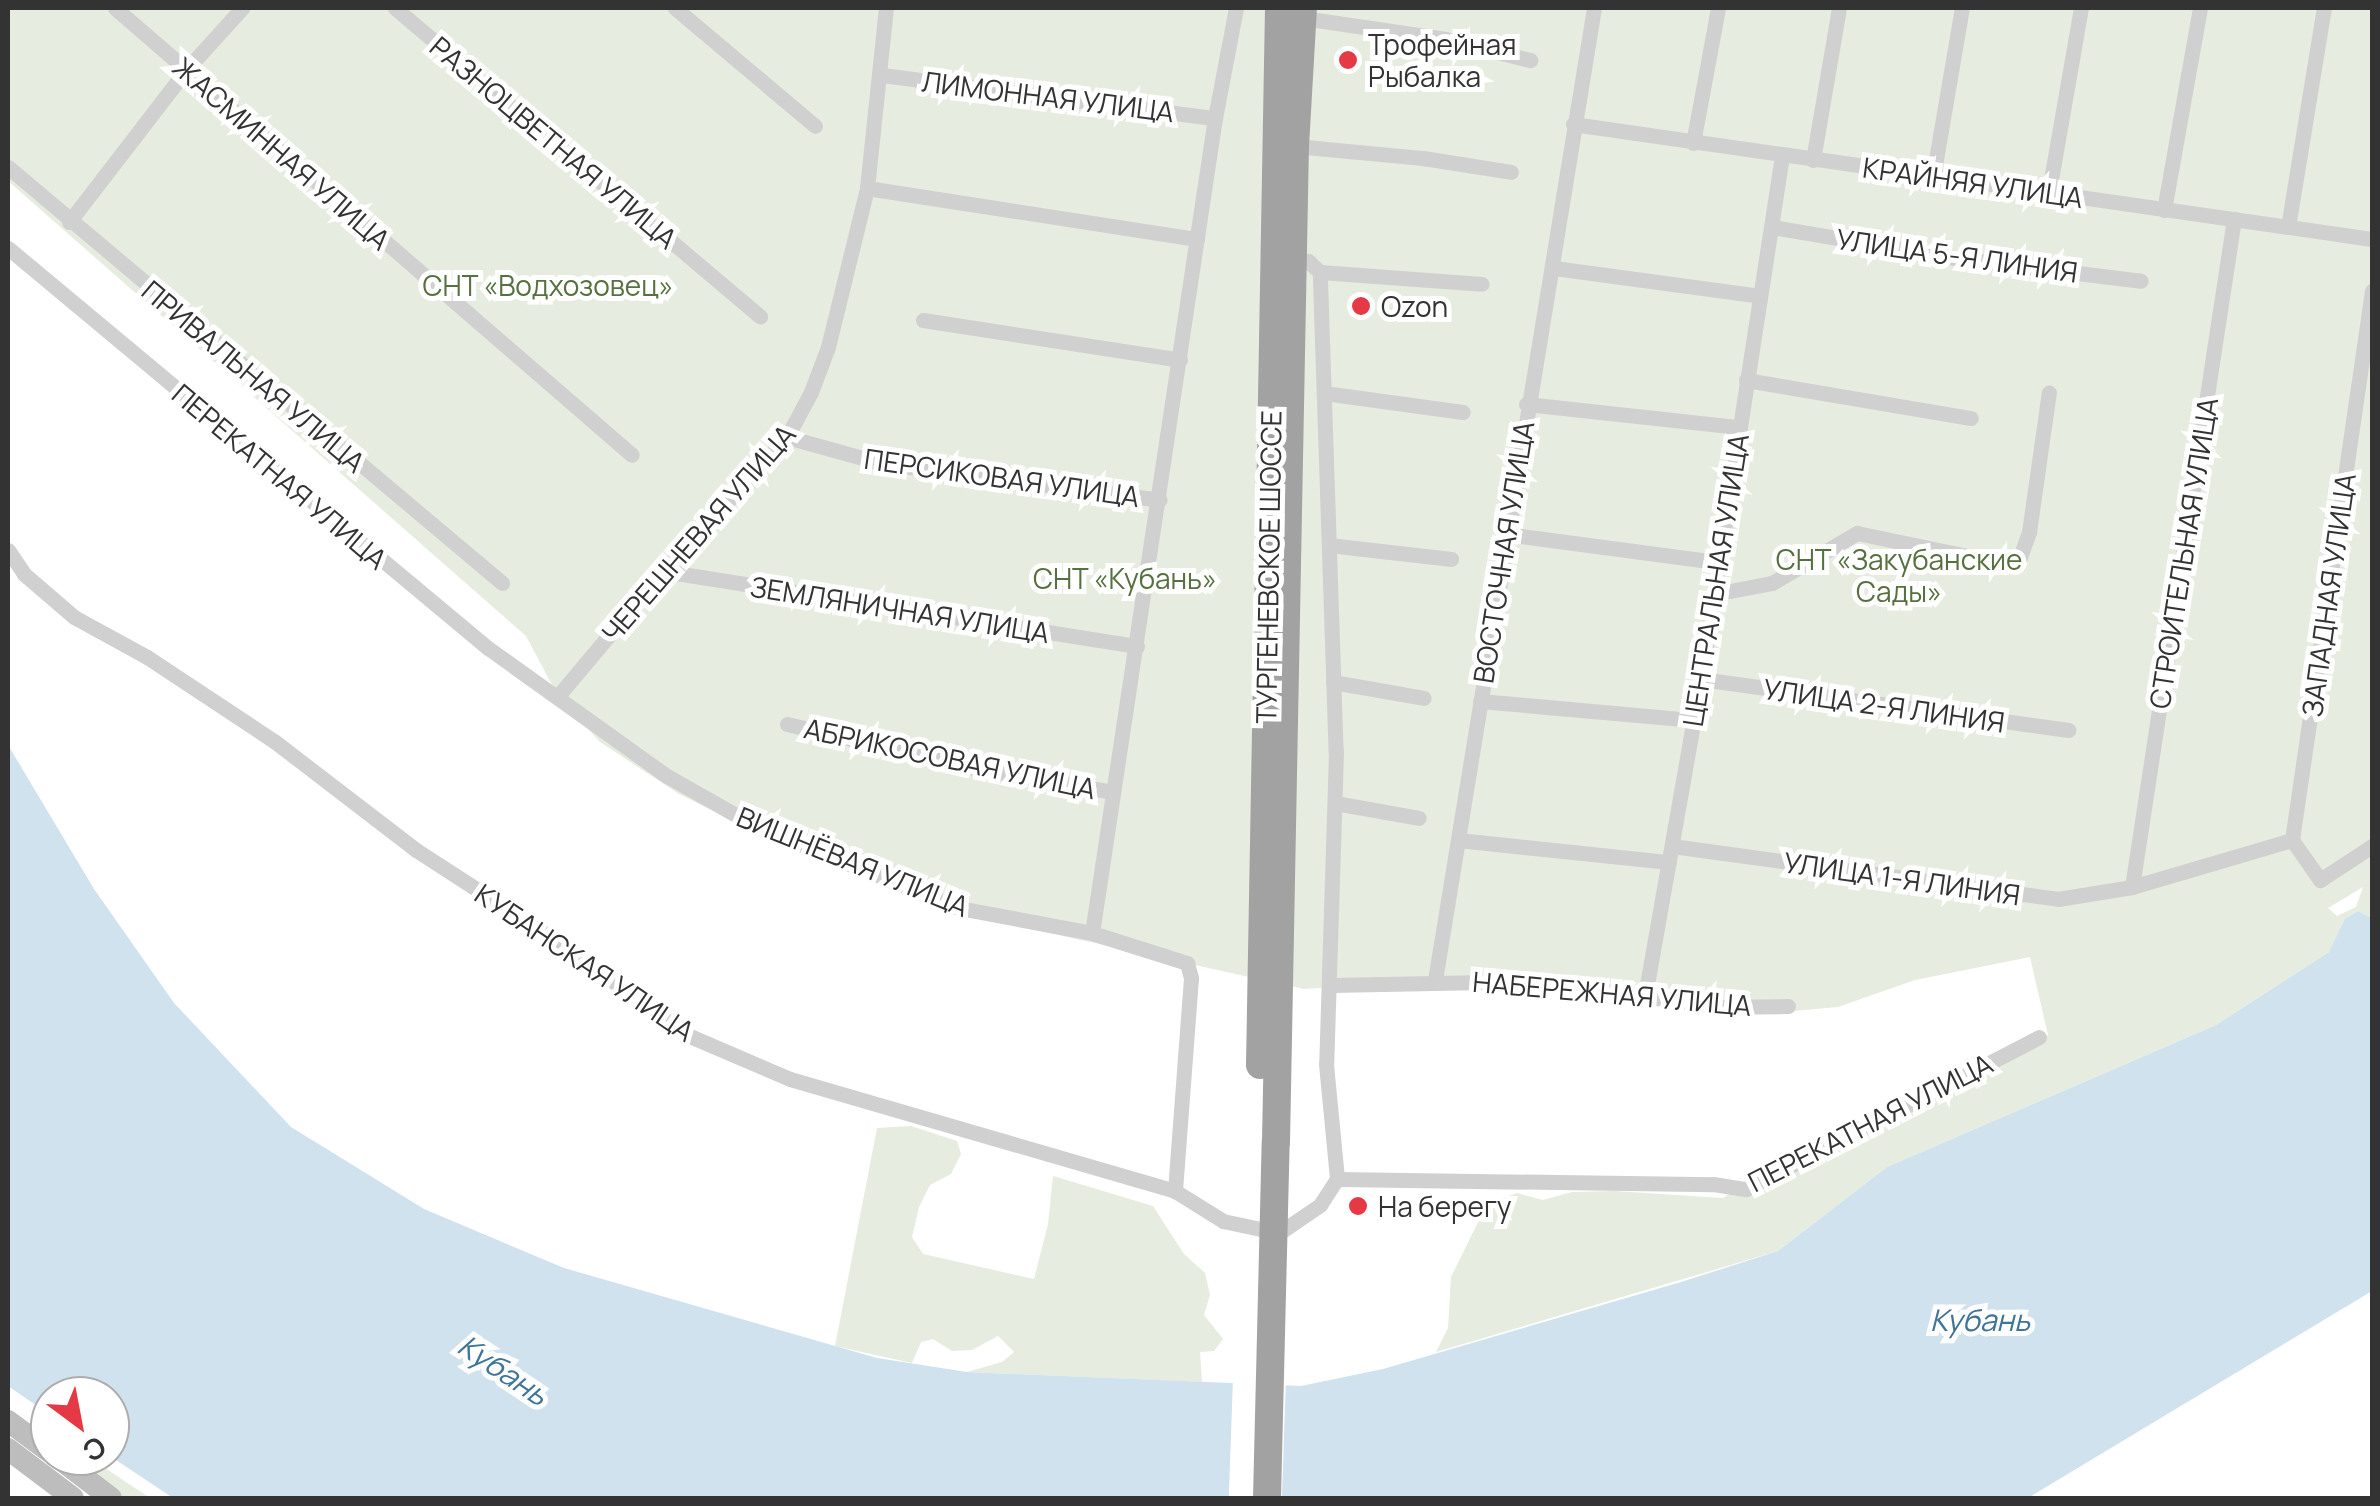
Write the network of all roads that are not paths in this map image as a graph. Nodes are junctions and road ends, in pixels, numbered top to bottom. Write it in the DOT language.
graph roads {
  1 [pos="114,8"];
  2 [pos="242,8"];
  3 [pos="394,8"];
  4 [pos="674,8"];
  5 [pos="886,8"];
  6 [pos="1236,8"];
  7 [pos="1594,8"];
  8 [pos="1718,8"];
  9 [pos="1839,8"];
  10 [pos="1962,8"];
  11 [pos="2081,8"];
  12 [pos="2200,8"];
  13 [pos="2324,8"];
  14 [pos="1295,11"];
  15 [pos="1530,60"];
  16 [pos="186,70"];
  17 [pos="882,74"];
  18 [pos="1215,118"];
  19 [pos="1573,124"];
  20 [pos="814,126"];
  21 [pos="1694,142"];
  22 [pos="1295,146"];
  23 [pos="1782,156"];
  24 [pos="1813,160"];
  25 [pos="8,167"];
  26 [pos="1511,172"];
  27 [pos="1933,177"];
  28 [pos="866,188"];
  29 [pos="2049,191"];
  30 [pos="2164,210"];
  31 [pos="2234,219"];
  32 [pos="69,222"];
  33 [pos="1772,227"];
  34 [pos="2288,227"];
  35 [pos="1285,231"];
  36 [pos="2372,238"];
  37 [pos="1196,239"];
  38 [pos="8,248"];
  39 [pos="1308,266"];
  40 [pos="1554,268"];
  41 [pos="2141,281"];
  42 [pos="1482,284"];
  43 [pos="2372,291"];
  44 [pos="1760,296"];
  45 [pos="760,316"];
  46 [pos="923,320"];
  47 [pos="1180,360"];
  48 [pos="1746,380"];
  49 [pos="2049,392"];
  50 [pos="1324,393"];
  51 [pos="1526,404"];
  52 [pos="1463,412"];
  53 [pos="1971,418"];
  54 [pos="1739,428"];
  55 [pos="787,438"];
  56 [pos="632,455"];
  57 [pos="1160,500"];
  58 [pos="1506,534"];
  59 [pos="1329,546"];
  60 [pos="8,550"];
  61 [pos="1451,559"];
  62 [pos="1716,562"];
  63 [pos="662,571"];
  64 [pos="502,583"];
  65 [pos="1714,588"];
  66 [pos="1138,646"];
  67 [pos="1700,679"];
  68 [pos="1334,682"];
  69 [pos="560,698"];
  70 [pos="1424,698"];
  71 [pos="1480,700"];
  72 [pos="1694,720"];
  73 [pos="787,724"];
  74 [pos="2068,730"];
  75 [pos="1114,792"];
  76 [pos="1334,804"];
  77 [pos="1419,818"];
  78 [pos="1458,840"];
  79 [pos="2292,840"];
  80 [pos="2372,846"];
  81 [pos="1670,854"];
  82 [pos="2132,887"];
  83 [pos="1092,933"];
  84 [pos="1435,980"];
  85 [pos="1331,985"];
  86 [pos="1646,990"];
  87 [pos="1788,1006"];
  88 [pos="2039,1037"];
  89 [pos="1276,1132"];
  90 [pos="1338,1180"];
  91 [pos="1175,1191"];
  92 [pos="8,1421"];
  93 [pos="30,1437"];
  94 [pos="8,1449"];
  95 [pos="82,1476"];
  96 [pos="73,1498"];
  97 [pos="111,1498"];
  98 [pos="1267,1498"];
  1 -- 16 [label="street, ЖАСМИННАЯ УЛИЦА"];
  2 -- 16 [label="street"];
  3 -- 45 [label="street, РАЗНОЦВЕТНАЯ УЛИЦА"];
  4 -- 20 [label="street"];
  5 -- 17 [label="street, ЧЕРЕШНЕВАЯ УЛИЦА"];
  6 -- 18 [label="street"];
  7 -- 19 [label="street, ВОСТОЧНАЯ УЛИЦА"];
  8 -- 21 [label="street"];
  9 -- 24 [label="street"];
  10 -- 27 [label="street"];
  11 -- 29 [label="street"];
  12 -- 30 [label="street"];
  13 -- 34 [label="street"];
  14 -- 15 [label="street"];
  14 -- 22 [label="highway, ТУРГЕНЕВСКОЕ ШОССЕ"];
  14 -- 35 [label="highway, ТУРГЕНЕВСКОЕ ШОССЕ"];
  16 -- 32 [label="street"];
  16 -- 56 [label="street, ЖАСМИННАЯ УЛИЦА"];
  17 -- 18 [label="street, ЛИМОННАЯ УЛИЦА"];
  17 -- 28 [label="street, ЧЕРЕШНЕВАЯ УЛИЦА"];
  18 -- 37 [label="street"];
  19 -- 21 [label="street, КРАЙНЯЯ УЛИЦА"];
  19 -- 40 [label="street, ВОСТОЧНАЯ УЛИЦА"];
  21 -- 23 [label="street, КРАЙНЯЯ УЛИЦА"];
  22 -- 26 [label="street"];
  22 -- 35 [label="highway, ТУРГЕНЕВСКОЕ ШОССЕ"];
  23 -- 24 [label="street, КРАЙНЯЯ УЛИЦА"];
  23 -- 33 [label="street, ЦЕНТРАЛЬНАЯ УЛИЦА"];
  24 -- 27 [label="street, КРАЙНЯЯ УЛИЦА"];
  25 -- 32 [label="street, ПРИВАЛЬНАЯ УЛИЦА"];
  27 -- 29 [label="street, КРАЙНЯЯ УЛИЦА"];
  28 -- 37 [label="street"];
  28 -- 55 [label="street, ЧЕРЕШНЕВАЯ УЛИЦА"];
  29 -- 30 [label="street, КРАЙНЯЯ УЛИЦА"];
  30 -- 31 [label="street, КРАЙНЯЯ УЛИЦА"];
  31 -- 34 [label="street, КРАЙНЯЯ УЛИЦА"];
  31 -- 82 [label="street, СТРОИТЕЛЬНАЯ УЛИЦА"];
  32 -- 64 [label="street, ПРИВАЛЬНАЯ УЛИЦА"];
  33 -- 41 [label="street, УЛИЦА 5-Я ЛИНИЯ"];
  33 -- 44 [label="street, ЦЕНТРАЛЬНАЯ УЛИЦА"];
  34 -- 36 [label="street, КРАЙНЯЯ УЛИЦА"];
  35 -- 39 [label="highway, ТУРГЕНЕВСКОЕ ШОССЕ"];
  35 -- 89 [label="highway, ТУРГЕНЕВСКОЕ ШОССЕ"];
  37 -- 47 [label="street"];
  38 -- 69 [label="street, ПЕРЕКАТНАЯ УЛИЦА"];
  39 -- 42 [label="street"];
  39 -- 50 [label="street"];
  39 -- 89 [label="highway, ТУРГЕНЕВСКОЕ ШОССЕ"];
  40 -- 44 [label="street"];
  40 -- 51 [label="street, ВОСТОЧНАЯ УЛИЦА"];
  43 -- 79 [label="street, ЗАПАДНАЯ УЛИЦА"];
  44 -- 48 [label="street, ЦЕНТРАЛЬНАЯ УЛИЦА"];
  46 -- 47 [label="street"];
  47 -- 57 [label="street"];
  48 -- 53 [label="street"];
  48 -- 54 [label="street, ЦЕНТРАЛЬНАЯ УЛИЦА"];
  49 -- 65 [label="street"];
  50 -- 52 [label="street"];
  50 -- 59 [label="street"];
  51 -- 54 [label="street"];
  51 -- 58 [label="street, ВОСТОЧНАЯ УЛИЦА"];
  54 -- 62 [label="street, ЦЕНТРАЛЬНАЯ УЛИЦА"];
  55 -- 57 [label="street, ПЕРСИКОВАЯ УЛИЦА"];
  55 -- 63 [label="street, ЧЕРЕШНЕВАЯ УЛИЦА"];
  57 -- 66 [label="street"];
  58 -- 62 [label="street"];
  58 -- 71 [label="street, ВОСТОЧНАЯ УЛИЦА"];
  59 -- 61 [label="street"];
  59 -- 68 [label="street"];
  60 -- 91 [label="street, КУБАНСКАЯ УЛИЦА"];
  62 -- 65 [label="street, ЦЕНТРАЛЬНАЯ УЛИЦА"];
  63 -- 66 [label="street, ЗЕМЛЯНИЧНАЯ УЛИЦА"];
  63 -- 69 [label="street, ЧЕРЕШНЕВАЯ УЛИЦА"];
  65 -- 67 [label="street, ЦЕНТРАЛЬНАЯ УЛИЦА"];
  66 -- 75 [label="street"];
  67 -- 72 [label="street, ЦЕНТРАЛЬНАЯ УЛИЦА"];
  67 -- 74 [label="street, УЛИЦА 2-Я ЛИНИЯ"];
  68 -- 70 [label="street"];
  68 -- 76 [label="street"];
  69 -- 83 [label="street, ВИШНЁВАЯ УЛИЦА"];
  71 -- 72 [label="street"];
  71 -- 78 [label="street, ВОСТОЧНАЯ УЛИЦА"];
  72 -- 81 [label="street, ЦЕНТРАЛЬНАЯ УЛИЦА"];
  73 -- 75 [label="street, АБРИКОСОВАЯ УЛИЦА"];
  75 -- 83 [label="street"];
  76 -- 77 [label="street"];
  76 -- 85 [label="street"];
  78 -- 81 [label="street, УЛИЦА 1-Я ЛИНИЯ"];
  78 -- 84 [label="street, ВОСТОЧНАЯ УЛИЦА"];
  79 -- 80 [label="street"];
  79 -- 82 [label="street, УЛИЦА 1-Я ЛИНИЯ"];
  81 -- 82 [label="street, УЛИЦА 1-Я ЛИНИЯ"];
  81 -- 86 [label="street, ЦЕНТРАЛЬНАЯ УЛИЦА"];
  83 -- 91 [label="street, ВИШНЁВАЯ УЛИЦА"];
  84 -- 85 [label="street"];
  84 -- 86 [label="street, НАБЕРЕЖНАЯ УЛИЦА"];
  85 -- 90 [label="street"];
  86 -- 87 [label="street, НАБЕРЕЖНАЯ УЛИЦА"];
  88 -- 90 [label="street, ПЕРЕКАТНАЯ УЛИЦА"];
  89 -- 98 [label="highway, ТУРГЕНЕВСКОЕ ШОССЕ, bridge"];
  90 -- 91 [label="street, КУБАНСКАЯ УЛИЦА"];
  92 -- 93 [label="main road"];
  94 -- 96 [label="main road"];
  95 -- 97 [label="main road"];
}
